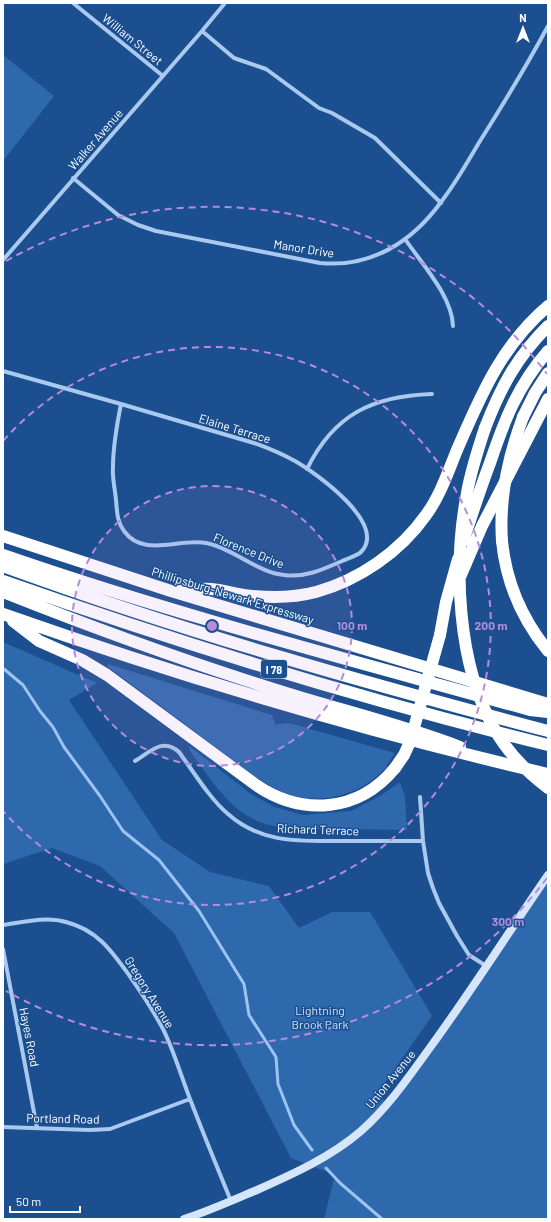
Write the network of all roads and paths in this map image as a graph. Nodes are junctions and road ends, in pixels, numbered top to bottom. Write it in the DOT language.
graph roads {
  1 [pos="72,3"];
  2 [pos="225,3"];
  3 [pos="548,26"];
  4 [pos="202,31"];
  5 [pos="163,76"];
  6 [pos="74,178"];
  7 [pos="441,203"];
  8 [pos="405,239"];
  9 [pos="3,260"];
  10 [pos="548,306"];
  11 [pos="453,326"];
  12 [pos="548,326"];
  13 [pos="548,350"];
  14 [pos="3,371"];
  15 [pos="548,373"];
  16 [pos="432,394"];
  17 [pos="548,399"];
  18 [pos="121,404"];
  19 [pos="307,469"];
  20 [pos="3,536"];
  21 [pos="3,555"];
  22 [pos="3,566"];
  23 [pos="319,571"];
  24 [pos="3,581"];
  25 [pos="171,591"];
  26 [pos="3,592"];
  27 [pos="3,614"];
  28 [pos="440,635"];
  29 [pos="548,651"];
  30 [pos="548,704"];
  31 [pos="548,712"];
  32 [pos="548,731"];
  33 [pos="548,745"];
  34 [pos="135,761"];
  35 [pos="510,765"];
  36 [pos="548,774"];
  37 [pos="548,788"];
  38 [pos="420,797"];
  39 [pos="423,841"];
  40 [pos="548,875"];
  41 [pos="3,925"];
  42 [pos="3,949"];
  43 [pos="486,966"];
  44 [pos="190,1099"];
  45 [pos="3,1127"];
  46 [pos="37,1128"];
  47 [pos="231,1201"];
  48 [pos="186,1219"];
  1 -- 5 [label="street, William Street"];
  2 -- 4 [label="street, Walker Avenue"];
  3 -- 7 [label="street, Manor Drive"];
  4 -- 5 [label="street, Walker Avenue"];
  4 -- 7 [label="street"];
  5 -- 6 [label="street, Walker Avenue"];
  6 -- 8 [label="street, Manor Drive"];
  6 -- 9 [label="street, Walker Avenue"];
  7 -- 8 [label="street, Manor Drive"];
  8 -- 11 [label="street"];
  10 -- 25 [label="highway"];
  12 -- 37 [label="highway, bridge"];
  13 -- 28 [label="highway"];
  14 -- 18 [label="street, Elaine Terrace"];
  15 -- 29 [label="highway, bridge"];
  16 -- 19 [label="street"];
  17 -- 28 [label="highway"];
  18 -- 19 [label="street, Elaine Terrace"];
  18 -- 23 [label="street, Florence Drive"];
  19 -- 23 [label="street, Elaine Terrace"];
  20 -- 25 [label="highway, Phillipsburg-Newark Expressway"];
  21 -- 31 [label="highway"];
  22 -- 32 [label="highway, I 78"];
  24 -- 33 [label="highway, I 78"];
  25 -- 30 [label="highway, Phillipsburg-Newark Expressway"];
  26 -- 35 [label="highway"];
  27 -- 28 [label="highway, bridge"];
  27 -- 35 [label="highway"];
  34 -- 39 [label="street, Richard Terrace"];
  35 -- 36 [label="highway"];
  38 -- 39 [label="street"];
  39 -- 43 [label="street"];
  40 -- 43 [label="street, Union Avenue"];
  41 -- 44 [label="street, Gregory Avenue"];
  42 -- 46 [label="street, Hayes Road"];
  43 -- 47 [label="street, Union Avenue"];
  44 -- 46 [label="street, Portland Road"];
  44 -- 47 [label="street, Gregory Avenue"];
  45 -- 46 [label="street, Portland Road"];
  47 -- 48 [label="street, Union Avenue"];
}
